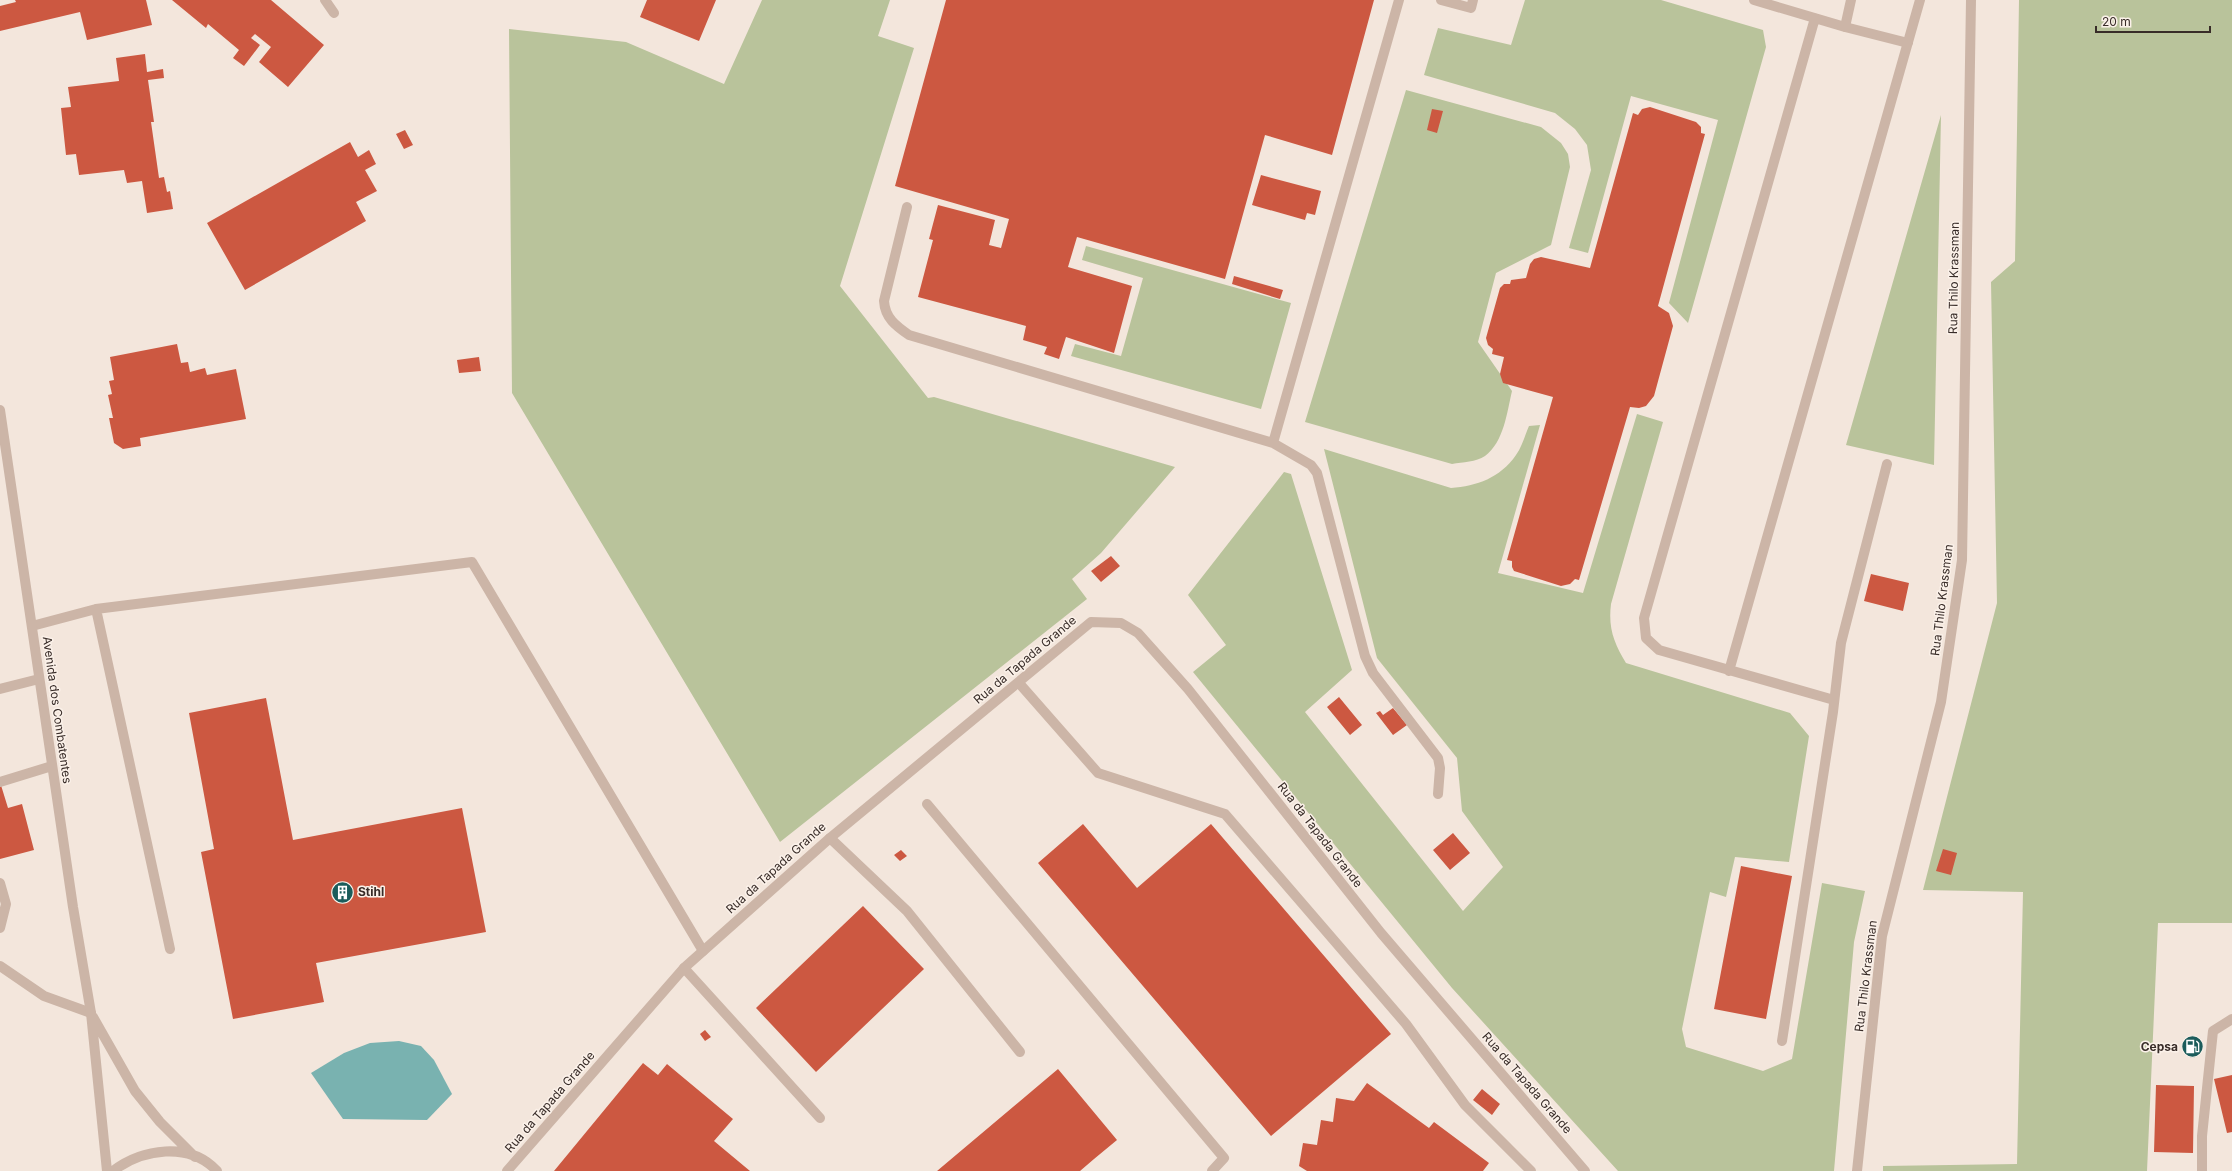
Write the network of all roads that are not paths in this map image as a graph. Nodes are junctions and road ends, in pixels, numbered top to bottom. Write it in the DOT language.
graph roads {
  1 [pos="325,0"];
  2 [pos="1399,0"];
  3 [pos="1441,0"];
  4 [pos="1473,0"];
  5 [pos="1754,0"];
  6 [pos="1851,0"];
  7 [pos="1920,0"];
  8 [pos="1971,0"];
  9 [pos="334,13"];
  10 [pos="1815,18"];
  11 [pos="1845,27"];
  12 [pos="1908,43"];
  13 [pos="907,207"];
  14 [pos="0,410"];
  15 [pos="1273,443"];
  16 [pos="1887,464"];
  17 [pos="96,609"];
  18 [pos="32,626"];
  19 [pos="1729,671"];
  20 [pos="39,679"];
  21 [pos="1019,683"];
  22 [pos="0,689"];
  23 [pos="1834,700"];
  24 [pos="52,766"];
  25 [pos="0,782"];
  26 [pos="1438,794"];
  27 [pos="927,804"];
  28 [pos="830,838"];
  29 [pos="0,883"];
  30 [pos="0,928"];
  31 [pos="170,949"];
  32 [pos="703,951"];
  33 [pos="0,966"];
  34 [pos="684,968"];
  35 [pos="91,1014"];
  36 [pos="2232,1019"];
  37 [pos="1782,1040"];
  38 [pos="1020,1052"];
  39 [pos="820,1118"];
  40 [pos="195,1157"];
  41 [pos="107,1171"];
  42 [pos="113,1171"];
  43 [pos="217,1171"];
  44 [pos="507,1171"];
  45 [pos="1212,1171"];
  46 [pos="1531,1171"];
  47 [pos="1585,1171"];
  48 [pos="1857,1171"];
  49 [pos="2202,1171"];
  1 -- 9 [label="street"];
  2 -- 15 [label="street"];
  3 -- 4 [label="street"];
  5 -- 10 [label="street"];
  6 -- 11 [label="street"];
  7 -- 12 [label="street"];
  8 -- 48 [label="street, Rua Thilo Krassman"];
  10 -- 11 [label="street"];
  10 -- 19 [label="street"];
  11 -- 12 [label="street"];
  12 -- 19 [label="street"];
  13 -- 15 [label="street"];
  14 -- 18 [label="street, Avenida dos Combatentes"];
  15 -- 26 [label="street"];
  16 -- 23 [label="street"];
  17 -- 18 [label="street"];
  17 -- 31 [label="street"];
  17 -- 32 [label="street"];
  18 -- 20 [label="street, Avenida dos Combatentes"];
  19 -- 23 [label="street"];
  20 -- 22 [label="street"];
  20 -- 24 [label="street, Avenida dos Combatentes"];
  21 -- 28 [label="street, Rua da Tapada Grande"];
  21 -- 46 [label="street"];
  21 -- 47 [label="street, Rua da Tapada Grande"];
  23 -- 37 [label="street"];
  24 -- 25 [label="street"];
  24 -- 35 [label="street, Avenida dos Combatentes"];
  27 -- 45 [label="street"];
  28 -- 32 [label="street, Rua da Tapada Grande"];
  28 -- 38 [label="street"];
  29 -- 30 [label="street"];
  32 -- 34 [label="street, Rua da Tapada Grande"];
  33 -- 35 [label="street"];
  34 -- 39 [label="street"];
  34 -- 44 [label="street, Rua da Tapada Grande"];
  35 -- 40 [label="street, Avenida dos Combatentes"];
  35 -- 41 [label="street, Avenida dos Combatentes"];
  36 -- 49 [label="street"];
  40 -- 42 [label="street"];
  40 -- 43 [label="street"];
}
